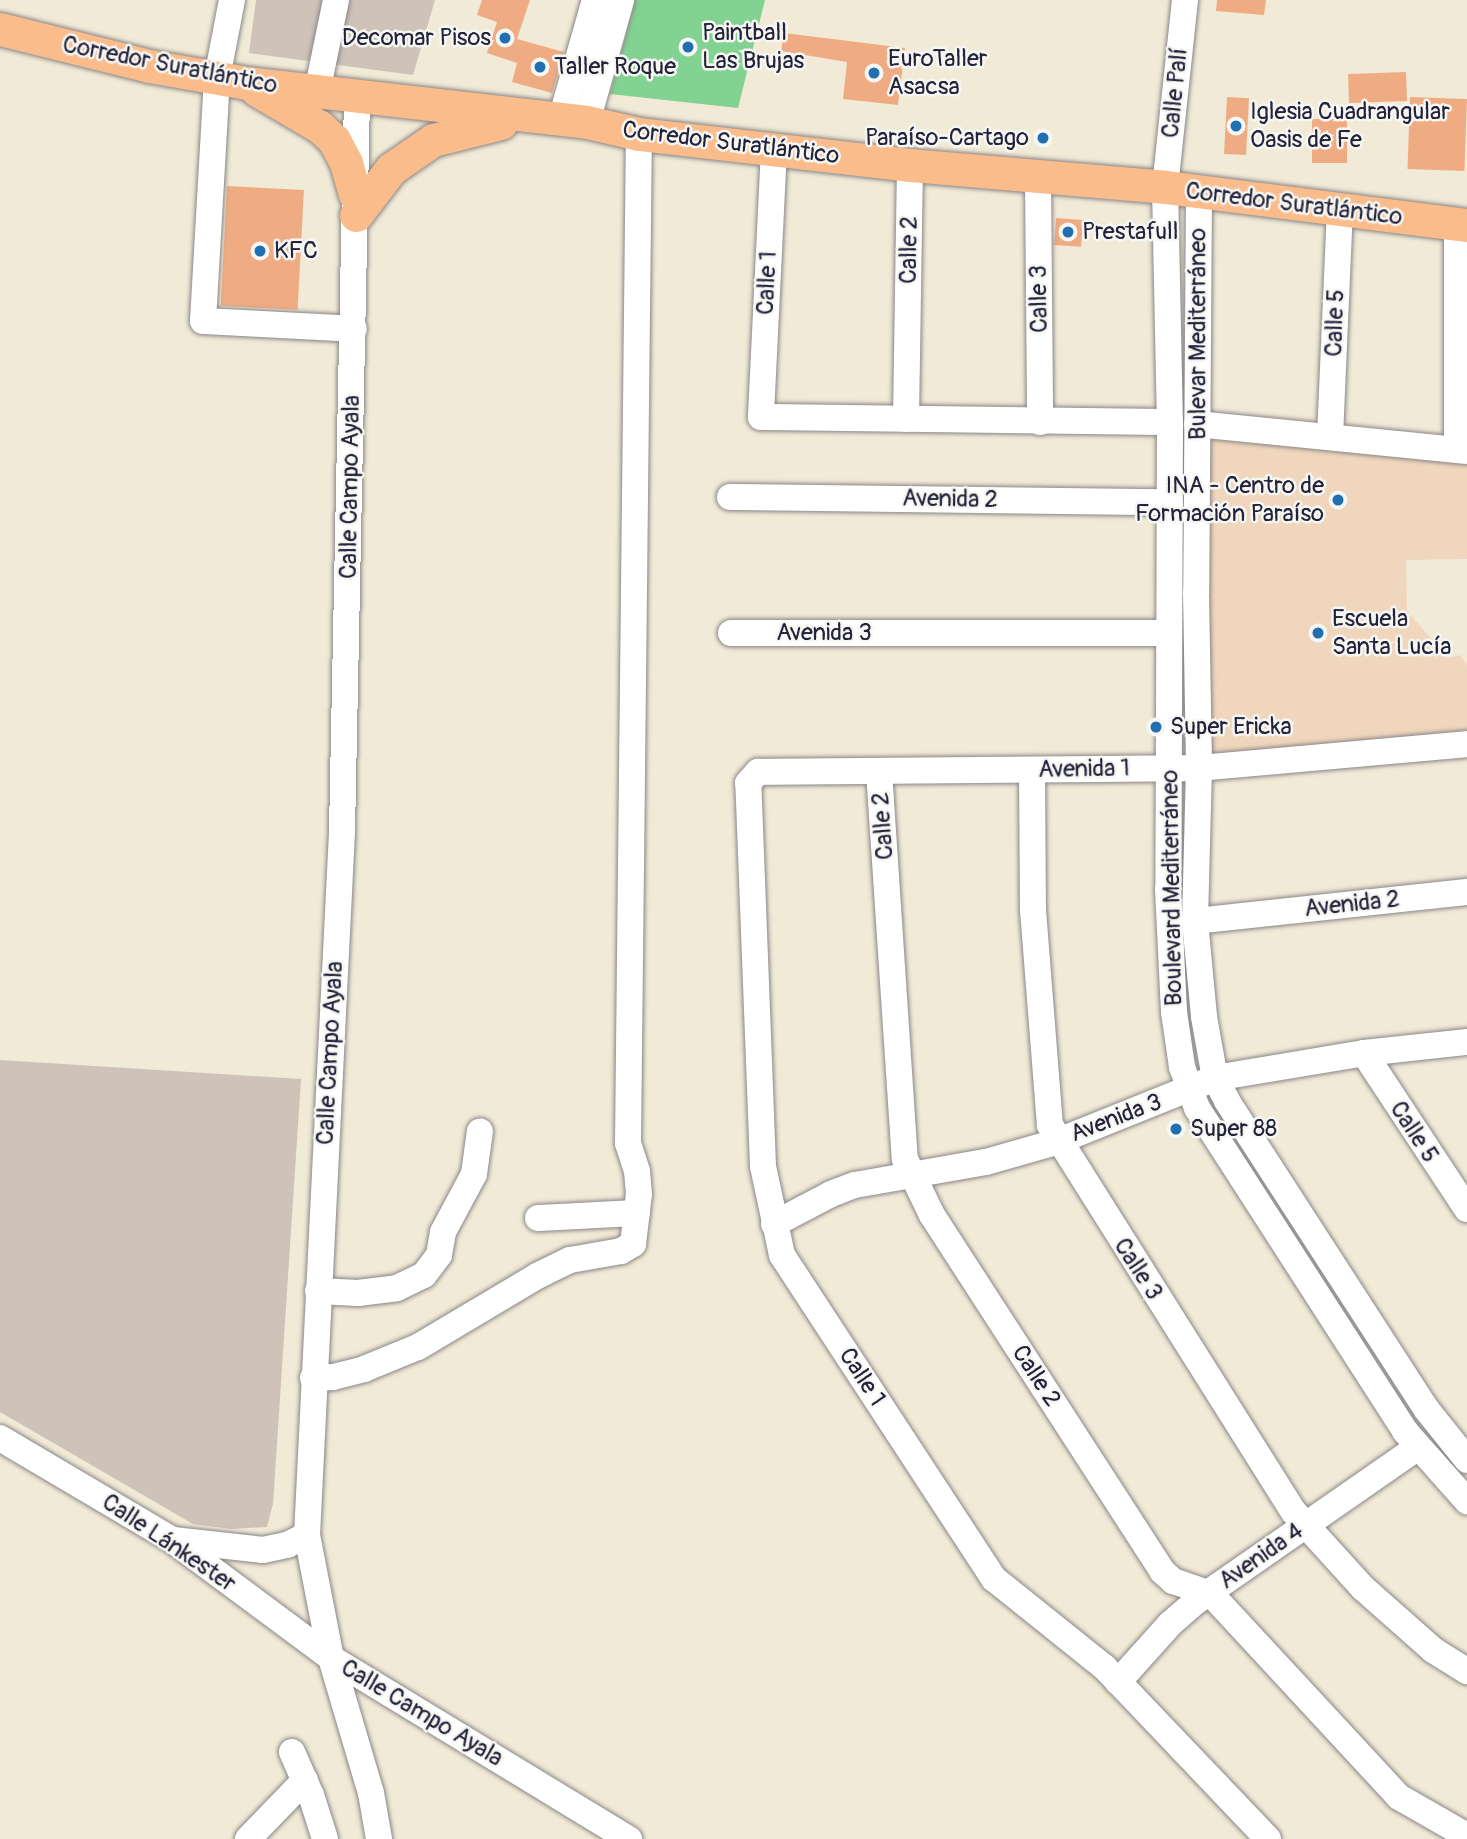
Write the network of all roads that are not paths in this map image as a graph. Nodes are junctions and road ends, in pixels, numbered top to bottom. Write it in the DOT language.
graph roads {
  1 [pos="232,0"];
  2 [pos="336,0"];
  3 [pos="595,0"];
  4 [pos="621,0"];
  5 [pos="1185,0"];
  6 [pos="0,29"];
  7 [pos="232,81"];
  8 [pos="317,92"];
  9 [pos="357,97"];
  10 [pos="560,119"];
  11 [pos="639,134"];
  12 [pos="774,149"];
  13 [pos="910,165"];
  14 [pos="1038,177"];
  15 [pos="1165,187"];
  16 [pos="1199,193"];
  17 [pos="355,205"];
  18 [pos="1339,209"];
  19 [pos="1462,225"];
  20 [pos="354,329"];
  21 [pos="906,419"];
  22 [pos="1040,422"];
  23 [pos="1170,422"];
  24 [pos="1197,424"];
  25 [pos="1330,437"];
  26 [pos="1462,450"];
  27 [pos="730,497"];
  28 [pos="1170,502"];
  29 [pos="731,633"];
  30 [pos="1169,633"];
  31 [pos="1467,744"];
  32 [pos="1169,768"];
  33 [pos="1199,768"];
  34 [pos="1032,769"];
  35 [pos="879,771"];
  36 [pos="748,782"];
  37 [pos="1467,892"];
  38 [pos="1195,921"];
  39 [pos="1467,1042"];
  40 [pos="1364,1053"];
  41 [pos="1215,1078"];
  42 [pos="1190,1089"];
  43 [pos="480,1130"];
  44 [pos="1059,1140"];
  45 [pos="912,1175"];
  46 [pos="1467,1209"];
  47 [pos="637,1213"];
  48 [pos="538,1218"];
  49 [pos="774,1224"];
  50 [pos="318,1291"];
  51 [pos="313,1378"];
  52 [pos="0,1438"];
  53 [pos="1418,1447"];
  54 [pos="1467,1460"];
  55 [pos="1467,1501"];
  56 [pos="1306,1525"];
  57 [pos="306,1535"];
  58 [pos="171,1539"];
  59 [pos="1208,1593"];
  60 [pos="331,1658"];
  61 [pos="1467,1671"];
  62 [pos="1118,1682"];
  63 [pos="292,1752"];
  64 [pos="305,1780"];
  65 [pos="1467,1836"];
  66 [pos="248,1839"];
  67 [pos="325,1839"];
  68 [pos="379,1839"];
  69 [pos="629,1839"];
  70 [pos="1268,1839"];
  1 -- 7 [label="street"];
  2 -- 8 [label="street"];
  3 -- 10 [label="street"];
  4 -- 10 [label="street"];
  5 -- 15 [label="street, Calle Palí"];
  6 -- 7 [label="main road, Corredor Suratlántico"];
  7 -- 8 [label="main road, Corredor Suratlántico"];
  7 -- 17 [label="main road"];
  7 -- 20 [label="street"];
  8 -- 9 [label="main road, Corredor Suratlántico"];
  9 -- 10 [label="main road, Corredor Suratlántico"];
  9 -- 17 [label="street, Calle Campo Ayala"];
  10 -- 11 [label="main road, Corredor Suratlántico"];
  10 -- 17 [label="main road"];
  11 -- 12 [label="main road, Corredor Suratlántico"];
  11 -- 47 [label="street"];
  12 -- 13 [label="main road, Corredor Suratlántico"];
  12 -- 21 [label="street, Calle 1"];
  13 -- 14 [label="main road, Corredor Suratlántico"];
  13 -- 21 [label="street, Calle 2"];
  14 -- 15 [label="main road, Corredor Suratlántico"];
  14 -- 22 [label="street, Calle 3"];
  15 -- 16 [label="main road, Corredor Suratlántico"];
  15 -- 23 [label="street, Boulevard Mediterráneo"];
  16 -- 18 [label="main road, Corredor Suratlántico"];
  16 -- 24 [label="street, Bulevar Mediterráneo"];
  17 -- 20 [label="street, Calle Campo Ayala"];
  18 -- 19 [label="main road, Corredor Suratlántico"];
  18 -- 25 [label="street, Calle 5"];
  19 -- 26 [label="street"];
  20 -- 50 [label="street, Calle Campo Ayala"];
  21 -- 22 [label="street"];
  22 -- 23 [label="street"];
  23 -- 28 [label="street, Boulevard Mediterráneo"];
  24 -- 25 [label="street"];
  24 -- 33 [label="street, Bulevar Mediterráneo"];
  25 -- 26 [label="street"];
  27 -- 28 [label="street, Avenida 2"];
  28 -- 30 [label="street, Boulevard Mediterráneo"];
  29 -- 30 [label="street, Avenida 3"];
  30 -- 32 [label="street, Boulevard Mediterráneo"];
  31 -- 33 [label="street, Avenida 1"];
  32 -- 33 [label="street, Avenida 1"];
  32 -- 34 [label="street, Avenida 1"];
  32 -- 42 [label="street, Boulevard Mediterráneo"];
  33 -- 38 [label="street, Boulevard Mediterráneo"];
  34 -- 35 [label="street, Avenida 1"];
  34 -- 44 [label="street, Calle 3"];
  35 -- 36 [label="street, Avenida 1"];
  35 -- 45 [label="street, Calle 2"];
  36 -- 49 [label="street, Calle 1"];
  37 -- 38 [label="street, Avenida 2"];
  38 -- 41 [label="street, Boulevard Mediterráneo"];
  39 -- 40 [label="street, Avenida 3"];
  40 -- 41 [label="street, Avenida 3"];
  40 -- 46 [label="street, Calle 5"];
  41 -- 42 [label="street, Avenida 3"];
  41 -- 54 [label="street, Boulevard Mediterráneo"];
  42 -- 44 [label="street, Avenida 3"];
  42 -- 53 [label="street, Boulevard Mediterráneo"];
  43 -- 50 [label="street"];
  44 -- 45 [label="street, Avenida 3"];
  44 -- 56 [label="street, Calle 3"];
  45 -- 49 [label="street, Avenida 3"];
  45 -- 59 [label="street, Calle 2"];
  47 -- 48 [label="street"];
  47 -- 51 [label="street"];
  49 -- 62 [label="street, Calle 1"];
  50 -- 51 [label="street, Calle Campo Ayala"];
  51 -- 57 [label="street, Calle Campo Ayala"];
  52 -- 58 [label="street, Calle Lánkester"];
  53 -- 55 [label="street, Boulevard Mediterráneo"];
  53 -- 56 [label="street, Avenida 4"];
  56 -- 59 [label="street, Avenida 4"];
  56 -- 61 [label="street, Calle 3"];
  57 -- 58 [label="street"];
  57 -- 60 [label="street, Calle Campo Ayala"];
  58 -- 60 [label="street, Calle Lánkester"];
  59 -- 62 [label="street, Avenida 4"];
  59 -- 65 [label="street, Calle 2"];
  60 -- 68 [label="street"];
  60 -- 69 [label="street, Calle Campo Ayala"];
  62 -- 70 [label="street, Calle 1"];
  63 -- 64 [label="street"];
  64 -- 66 [label="street"];
  64 -- 67 [label="street"];
}
